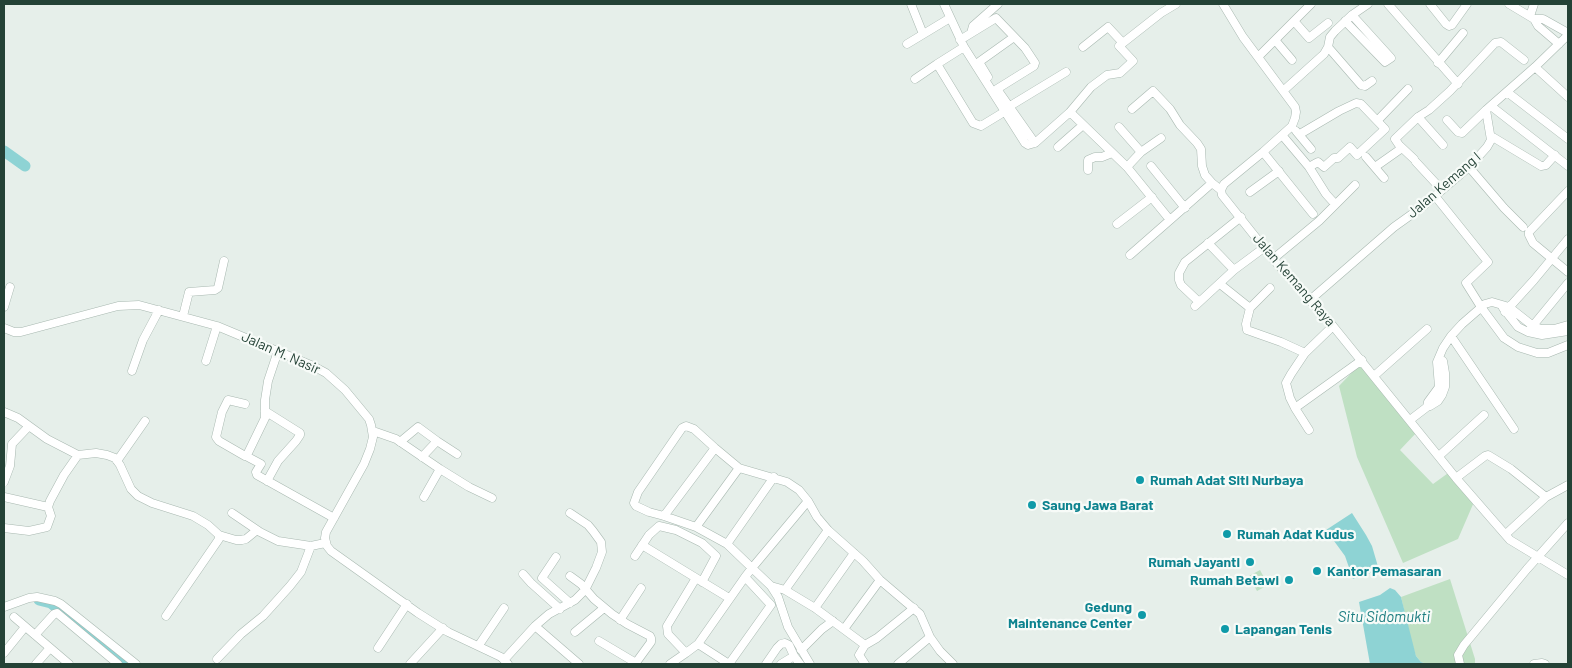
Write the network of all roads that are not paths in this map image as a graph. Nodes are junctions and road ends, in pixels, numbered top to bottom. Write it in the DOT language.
graph roads {
  1 [pos="911,4"];
  2 [pos="944,4"];
  3 [pos="998,4"];
  4 [pos="1176,4"];
  5 [pos="1224,4"];
  6 [pos="1311,4"];
  7 [pos="1368,4"];
  8 [pos="1388,4"];
  9 [pos="1430,4"];
  10 [pos="1467,4"];
  11 [pos="1509,4"];
  12 [pos="1534,4"];
  13 [pos="1352,15"];
  14 [pos="950,18"];
  15 [pos="1532,18"];
  16 [pos="1294,21"];
  17 [pos="1345,21"];
  18 [pos="1328,23"];
  19 [pos="971,33"];
  20 [pos="1463,33"];
  21 [pos="923,34"];
  22 [pos="1568,35"];
  23 [pos="1014,37"];
  24 [pos="1275,40"];
  25 [pos="1123,43"];
  26 [pos="907,44"];
  27 [pos="962,44"];
  28 [pos="1559,44"];
  29 [pos="1083,47"];
  30 [pos="1328,47"];
  31 [pos="1258,56"];
  32 [pos="1292,60"];
  33 [pos="1524,60"];
  34 [pos="1438,63"];
  35 [pos="937,64"];
  36 [pos="1535,67"];
  37 [pos="1066,72"];
  38 [pos="915,79"];
  39 [pos="1372,81"];
  40 [pos="1458,84"];
  41 [pos="997,88"];
  42 [pos="1408,89"];
  43 [pos="1283,90"];
  44 [pos="1507,92"];
  45 [pos="1568,97"];
  46 [pos="1488,108"];
  47 [pos="1007,109"];
  48 [pos="1132,109"];
  49 [pos="1070,112"];
  50 [pos="1418,117"];
  51 [pos="1378,120"];
  52 [pos="1447,120"];
  53 [pos="1083,125"];
  54 [pos="1292,126"];
  55 [pos="1119,128"];
  56 [pos="1300,134"];
  57 [pos="1282,135"];
  58 [pos="1491,136"];
  59 [pos="1160,138"];
  60 [pos="1568,139"];
  61 [pos="1443,145"];
  62 [pos="1058,147"];
  63 [pos="1402,148"];
  64 [pos="1311,149"];
  65 [pos="1141,152"];
  66 [pos="1264,152"];
  67 [pos="1112,153"];
  68 [pos="1555,155"];
  69 [pos="1366,157"];
  70 [pos="1151,166"];
  71 [pos="1568,166"];
  72 [pos="1127,167"];
  73 [pos="1309,167"];
  74 [pos="1468,167"];
  75 [pos="1375,168"];
  76 [pos="1088,170"];
  77 [pos="1279,171"];
  78 [pos="1384,178"];
  79 [pos="1212,183"];
  80 [pos="1355,185"];
  81 [pos="1222,190"];
  82 [pos="1442,190"];
  83 [pos="1250,192"];
  84 [pos="1568,192"];
  85 [pos="1435,196"];
  86 [pos="1152,197"];
  87 [pos="1335,204"];
  88 [pos="1185,208"];
  89 [pos="1313,214"];
  90 [pos="1241,217"];
  91 [pos="1170,220"];
  92 [pos="1118,224"];
  93 [pos="1523,227"];
  94 [pos="1568,239"];
  95 [pos="1208,243"];
  96 [pos="1264,247"];
  97 [pos="1130,255"];
  98 [pos="1273,259"];
  99 [pos="1553,259"];
  100 [pos="224,261"];
  101 [pos="1234,270"];
  102 [pos="1568,272"];
  103 [pos="1568,283"];
  104 [pos="1220,284"];
  105 [pos="10,287"];
  106 [pos="1270,288"];
  107 [pos="1310,300"];
  108 [pos="4,307"];
  109 [pos="1481,307"];
  110 [pos="1250,308"];
  111 [pos="159,310"];
  112 [pos="1507,310"];
  113 [pos="183,316"];
  114 [pos="217,326"];
  115 [pos="1333,326"];
  116 [pos="1568,327"];
  117 [pos="4,328"];
  118 [pos="1427,329"];
  119 [pos="1530,329"];
  120 [pos="1451,336"];
  121 [pos="1568,345"];
  122 [pos="278,351"];
  123 [pos="1305,353"];
  124 [pos="1362,360"];
  125 [pos="206,361"];
  126 [pos="132,371"];
  127 [pos="1374,376"];
  128 [pos="245,404"];
  129 [pos="1296,408"];
  130 [pos="265,411"];
  131 [pos="4,412"];
  132 [pos="1484,415"];
  133 [pos="1410,420"];
  134 [pos="145,421"];
  135 [pos="29,426"];
  136 [pos="1514,429"];
  137 [pos="1309,430"];
  138 [pos="373,431"];
  139 [pos="437,441"];
  140 [pos="400,442"];
  141 [pos="715,448"];
  142 [pos="457,454"];
  143 [pos="78,455"];
  144 [pos="246,456"];
  145 [pos="1439,456"];
  146 [pos="422,457"];
  147 [pos="118,461"];
  148 [pos="739,468"];
  149 [pos="440,469"];
  150 [pos="774,477"];
  151 [pos="1456,478"];
  152 [pos="267,481"];
  153 [pos="4,482"];
  154 [pos="1568,485"];
  155 [pos="424,497"];
  156 [pos="1546,497"];
  157 [pos="4,498"];
  158 [pos="492,498"];
  159 [pos="808,501"];
  160 [pos="48,507"];
  161 [pos="232,513"];
  162 [pos="570,513"];
  163 [pos="664,516"];
  164 [pos="334,518"];
  165 [pos="1568,523"];
  166 [pos="696,527"];
  167 [pos="4,528"];
  168 [pos="256,530"];
  169 [pos="828,530"];
  170 [pos="1506,534"];
  171 [pos="219,535"];
  172 [pos="325,543"];
  173 [pos="727,544"];
  174 [pos="642,545"];
  175 [pos="311,546"];
  176 [pos="854,553"];
  177 [pos="634,556"];
  178 [pos="1537,556"];
  179 [pos="556,557"];
  180 [pos="752,568"];
  181 [pos="523,574"];
  182 [pos="1568,575"];
  183 [pos="570,576"];
  184 [pos="745,576"];
  185 [pos="699,580"];
  186 [pos="880,580"];
  187 [pos="771,586"];
  188 [pos="641,588"];
  189 [pos="585,590"];
  190 [pos="785,590"];
  191 [pos="730,598"];
  192 [pos="570,603"];
  193 [pos="407,604"];
  194 [pos="4,606"];
  195 [pos="504,608"];
  196 [pos="604,608"];
  197 [pos="815,608"];
  198 [pos="914,608"];
  199 [pos="560,609"];
  200 [pos="166,616"];
  201 [pos="14,617"];
  202 [pos="620,620"];
  203 [pos="833,621"];
  204 [pos="25,626"];
  205 [pos="534,626"];
  206 [pos="844,629"];
  207 [pos="445,630"];
  208 [pos="575,632"];
  209 [pos="35,635"];
  210 [pos="930,637"];
  211 [pos="599,641"];
  212 [pos="698,644"];
  213 [pos="479,645"];
  214 [pos="865,645"];
  215 [pos="50,648"];
  216 [pos="378,648"];
  217 [pos="800,650"];
  218 [pos="4,653"];
  219 [pos="686,653"];
  220 [pos="794,656"];
  221 [pos="217,659"];
  222 [pos="506,662"];
  223 [pos="36,664"];
  224 [pos="70,664"];
  225 [pos="118,664"];
  226 [pos="136,664"];
  227 [pos="410,664"];
  228 [pos="417,664"];
  229 [pos="579,664"];
  230 [pos="636,664"];
  231 [pos="670,664"];
  232 [pos="729,664"];
  233 [pos="766,664"];
  234 [pos="781,664"];
  235 [pos="800,664"];
  236 [pos="810,664"];
  237 [pos="864,664"];
  238 [pos="898,664"];
  239 [pos="953,664"];
  240 [pos="1460,664"];
  241 [pos="1534,664"];
  242 [pos="1546,664"];
  1 -- 21 [label="street"];
  2 -- 14 [label="street"];
  3 -- 19 [label="street"];
  4 -- 25 [label="street"];
  5 -- 31 [label="street"];
  6 -- 16 [label="street"];
  7 -- 13 [label="street"];
  8 -- 34 [label="street"];
  9 -- 10 [label="street"];
  11 -- 15 [label="street"];
  12 -- 15 [label="street"];
  13 -- 17 [label="street"];
  13 -- 17 [label="street"];
  14 -- 21 [label="street"];
  14 -- 27 [label="street"];
  15 -- 22 [label="street"];
  15 -- 28 [label="street"];
  16 -- 18 [label="street"];
  16 -- 24 [label="street"];
  17 -- 30 [label="street"];
  19 -- 23 [label="street"];
  19 -- 27 [label="street"];
  20 -- 34 [label="street"];
  21 -- 26 [label="street"];
  22 -- 28 [label="street"];
  23 -- 41 [label="street"];
  23 -- 41 [label="street"];
  24 -- 31 [label="street"];
  24 -- 32 [label="street"];
  25 -- 29 [label="street"];
  25 -- 49 [label="street"];
  27 -- 35 [label="street"];
  27 -- 47 [label="street"];
  28 -- 36 [label="street"];
  30 -- 39 [label="street"];
  30 -- 43 [label="street"];
  31 -- 43 [label="street"];
  33 -- 40 [label="street"];
  34 -- 40 [label="street"];
  35 -- 38 [label="street"];
  35 -- 47 [label="street"];
  36 -- 44 [label="street"];
  36 -- 45 [label="street"];
  37 -- 47 [label="street"];
  40 -- 50 [label="street"];
  41 -- 47 [label="street"];
  42 -- 51 [label="street"];
  43 -- 54 [label="street"];
  44 -- 46 [label="street"];
  44 -- 60 [label="street"];
  46 -- 52 [label="street"];
  46 -- 58 [label="street"];
  46 -- 68 [label="street"];
  47 -- 49 [label="street"];
  48 -- 79 [label="street"];
  49 -- 53 [label="street"];
  50 -- 61 [label="street"];
  50 -- 63 [label="street"];
  51 -- 56 [label="street"];
  51 -- 73 [label="street"];
  53 -- 62 [label="street"];
  53 -- 67 [label="street"];
  54 -- 56 [label="street"];
  54 -- 57 [label="street"];
  55 -- 65 [label="street"];
  56 -- 64 [label="street"];
  57 -- 66 [label="street"];
  57 -- 73 [label="street"];
  58 -- 68 [label="street"];
  58 -- 74 [label="street, Jalan Kemang I"];
  59 -- 65 [label="street"];
  63 -- 75 [label="street"];
  63 -- 82 [label="street"];
  65 -- 72 [label="street"];
  66 -- 77 [label="street"];
  66 -- 81 [label="street"];
  67 -- 72 [label="street"];
  67 -- 76 [label="street"];
  68 -- 71 [label="street"];
  69 -- 75 [label="street"];
  70 -- 88 [label="street"];
  72 -- 86 [label="street"];
  73 -- 87 [label="street"];
  74 -- 82 [label="street, Jalan Kemang I"];
  74 -- 93 [label="street"];
  75 -- 78 [label="street"];
  77 -- 83 [label="street"];
  77 -- 89 [label="street"];
  79 -- 81 [label="street"];
  79 -- 88 [label="street"];
  80 -- 87 [label="street"];
  81 -- 90 [label="street, Jalan Kemang Raya"];
  82 -- 85 [label="street, Jalan Kemang I"];
  84 -- 99 [label="street"];
  85 -- 107 [label="street, Jalan Kemang I"];
  85 -- 109 [label="street"];
  86 -- 91 [label="street"];
  86 -- 92 [label="street"];
  87 -- 98 [label="street"];
  88 -- 91 [label="street"];
  90 -- 95 [label="street"];
  90 -- 96 [label="street, Jalan Kemang Raya"];
  91 -- 97 [label="street"];
  94 -- 99 [label="street"];
  95 -- 101 [label="street"];
  95 -- 104 [label="street"];
  96 -- 98 [label="street, Jalan Kemang Raya"];
  96 -- 101 [label="street"];
  98 -- 107 [label="street, Jalan Kemang Raya"];
  99 -- 102 [label="street"];
  99 -- 112 [label="street"];
  100 -- 113 [label="street"];
  101 -- 104 [label="street"];
  103 -- 119 [label="street"];
  104 -- 110 [label="street"];
  105 -- 108 [label="street"];
  106 -- 110 [label="street"];
  107 -- 115 [label="street, Jalan Kemang Raya"];
  109 -- 112 [label="street"];
  109 -- 120 [label="street"];
  109 -- 121 [label="street"];
  110 -- 123 [label="street"];
  111 -- 113 [label="street, Jalan M. Nasir"];
  111 -- 117 [label="street, Jalan M. Nasir"];
  111 -- 126 [label="street"];
  112 -- 119 [label="street"];
  113 -- 114 [label="street, Jalan M. Nasir"];
  114 -- 122 [label="street, Jalan M. Nasir"];
  114 -- 125 [label="street"];
  115 -- 123 [label="street"];
  115 -- 124 [label="street, Jalan Kemang Raya"];
  116 -- 119 [label="street"];
  118 -- 127 [label="street"];
  120 -- 133 [label="street"];
  120 -- 136 [label="street"];
  122 -- 130 [label="street"];
  122 -- 138 [label="street, Jalan M. Nasir"];
  123 -- 129 [label="street"];
  124 -- 127 [label="street, Jalan Kemang Raya"];
  124 -- 129 [label="street"];
  127 -- 133 [label="street, Jalan Kemang Raya"];
  128 -- 144 [label="street"];
  129 -- 137 [label="street"];
  130 -- 144 [label="street"];
  130 -- 152 [label="street"];
  131 -- 135 [label="street"];
  132 -- 145 [label="street"];
  133 -- 145 [label="street, Jalan Kemang Raya"];
  134 -- 147 [label="street"];
  135 -- 143 [label="street"];
  135 -- 153 [label="street"];
  138 -- 140 [label="street"];
  138 -- 164 [label="street"];
  139 -- 140 [label="street"];
  139 -- 142 [label="street"];
  139 -- 146 [label="street"];
  140 -- 146 [label="street"];
  141 -- 148 [label="street"];
  141 -- 163 [label="street"];
  141 -- 163 [label="street"];
  143 -- 147 [label="street"];
  143 -- 160 [label="street"];
  144 -- 152 [label="street"];
  145 -- 151 [label="street, Jalan Kemang Raya"];
  146 -- 149 [label="street"];
  147 -- 171 [label="street"];
  148 -- 150 [label="street"];
  148 -- 166 [label="street"];
  149 -- 155 [label="street"];
  149 -- 158 [label="street"];
  150 -- 159 [label="street"];
  150 -- 173 [label="street"];
  151 -- 156 [label="street"];
  151 -- 170 [label="street, Jalan Kemang Raya"];
  152 -- 164 [label="street"];
  154 -- 156 [label="street"];
  156 -- 170 [label="street"];
  157 -- 160 [label="street"];
  159 -- 169 [label="street"];
  159 -- 180 [label="street"];
  160 -- 167 [label="street"];
  161 -- 168 [label="street"];
  162 -- 189 [label="street"];
  163 -- 166 [label="street"];
  164 -- 172 [label="street"];
  165 -- 178 [label="street"];
  166 -- 173 [label="street"];
  168 -- 171 [label="street"];
  168 -- 175 [label="street"];
  169 -- 176 [label="street"];
  169 -- 190 [label="street"];
  170 -- 178 [label="street, Jalan Kemang Raya"];
  171 -- 200 [label="street"];
  172 -- 175 [label="street"];
  172 -- 193 [label="street"];
  173 -- 180 [label="street"];
  174 -- 177 [label="street"];
  174 -- 185 [label="street"];
  174 -- 185 [label="street"];
  175 -- 221 [label="street"];
  176 -- 186 [label="street"];
  176 -- 197 [label="street"];
  178 -- 182 [label="street, Jalan Kemang Raya"];
  178 -- 240 [label="street"];
  179 -- 192 [label="street"];
  180 -- 184 [label="street"];
  180 -- 187 [label="street"];
  181 -- 199 [label="street"];
  183 -- 189 [label="street"];
  184 -- 191 [label="street"];
  184 -- 232 [label="street"];
  185 -- 191 [label="street"];
  185 -- 219 [label="street"];
  186 -- 198 [label="street"];
  186 -- 206 [label="street"];
  187 -- 190 [label="street"];
  187 -- 217 [label="street"];
  188 -- 202 [label="street"];
  189 -- 192 [label="street"];
  189 -- 196 [label="street"];
  190 -- 197 [label="street"];
  191 -- 212 [label="street"];
  192 -- 199 [label="street"];
  193 -- 207 [label="street"];
  193 -- 216 [label="street"];
  194 -- 226 [label="street"];
  195 -- 213 [label="street"];
  196 -- 202 [label="street"];
  196 -- 208 [label="street"];
  197 -- 203 [label="street"];
  198 -- 210 [label="street"];
  198 -- 214 [label="street"];
  199 -- 205 [label="street"];
  201 -- 204 [label="street"];
  202 -- 230 [label="street"];
  203 -- 206 [label="street"];
  203 -- 217 [label="street"];
  204 -- 209 [label="street"];
  204 -- 218 [label="street"];
  205 -- 222 [label="street"];
  205 -- 229 [label="street"];
  206 -- 214 [label="street"];
  207 -- 213 [label="street"];
  207 -- 227 [label="street"];
  207 -- 228 [label="street"];
  209 -- 215 [label="street"];
  209 -- 225 [label="street"];
  210 -- 238 [label="street"];
  210 -- 239 [label="street"];
  211 -- 230 [label="street"];
  212 -- 219 [label="street"];
  212 -- 232 [label="street"];
  213 -- 222 [label="street"];
  214 -- 237 [label="street"];
  215 -- 223 [label="street"];
  215 -- 224 [label="street"];
  217 -- 236 [label="street"];
  219 -- 231 [label="street"];
  220 -- 233 [label="street"];
  220 -- 234 [label="street"];
  220 -- 235 [label="street"];
  241 -- 242 [label="street"];
}
